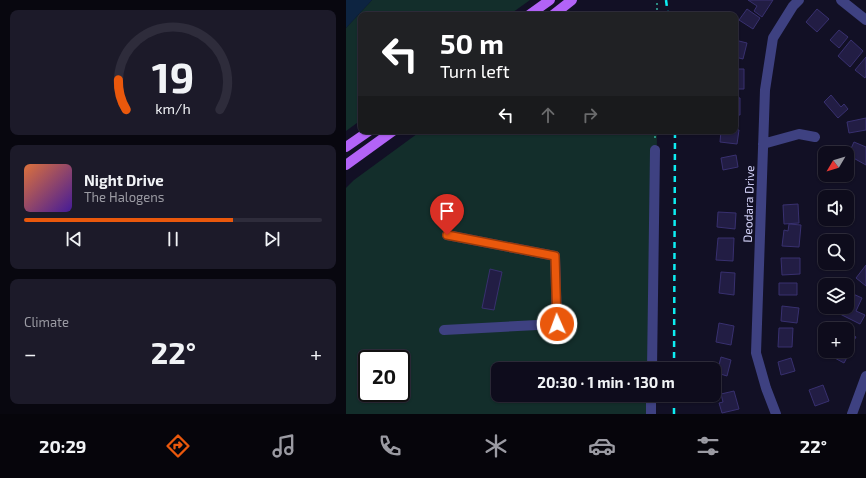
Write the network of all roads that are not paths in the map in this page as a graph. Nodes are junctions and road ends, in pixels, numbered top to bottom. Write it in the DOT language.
graph roads {
  1 [pos="550,0"];
  2 [pos="572,0"];
  3 [pos="799,0"];
  4 [pos="841,0"];
  5 [pos="533,12"];
  6 [pos="556,12"];
  7 [pos="866,20"];
  8 [pos="365,134"];
  9 [pos="389,134"];
  10 [pos="816,137"];
  11 [pos="763,144"];
  12 [pos="346,147"];
  13 [pos="655,150"];
  14 [pos="346,165"];
  15 [pos="447,235"];
  16 [pos="444,330"];
  17 [pos="652,362"];
  18 [pos="866,376"];
  19 [pos="651,402"];
  20 [pos="651,414"];
  21 [pos="776,414"];
  22 [pos="852,414"];
  1 -- 5 [label="main road"];
  2 -- 6 [label="main road"];
  3 -- 11 [label="street, Deodara Drive"];
  4 -- 7 [label="street"];
  8 -- 12 [label="main road"];
  9 -- 14 [label="main road"];
  10 -- 11 [label="street"];
  11 -- 21 [label="street, Deodara Drive"];
  13 -- 17 [label="street"];
  15 -- 16 [label="street"];
  18 -- 22 [label="street"];
  19 -- 20 [label="street"];
}
